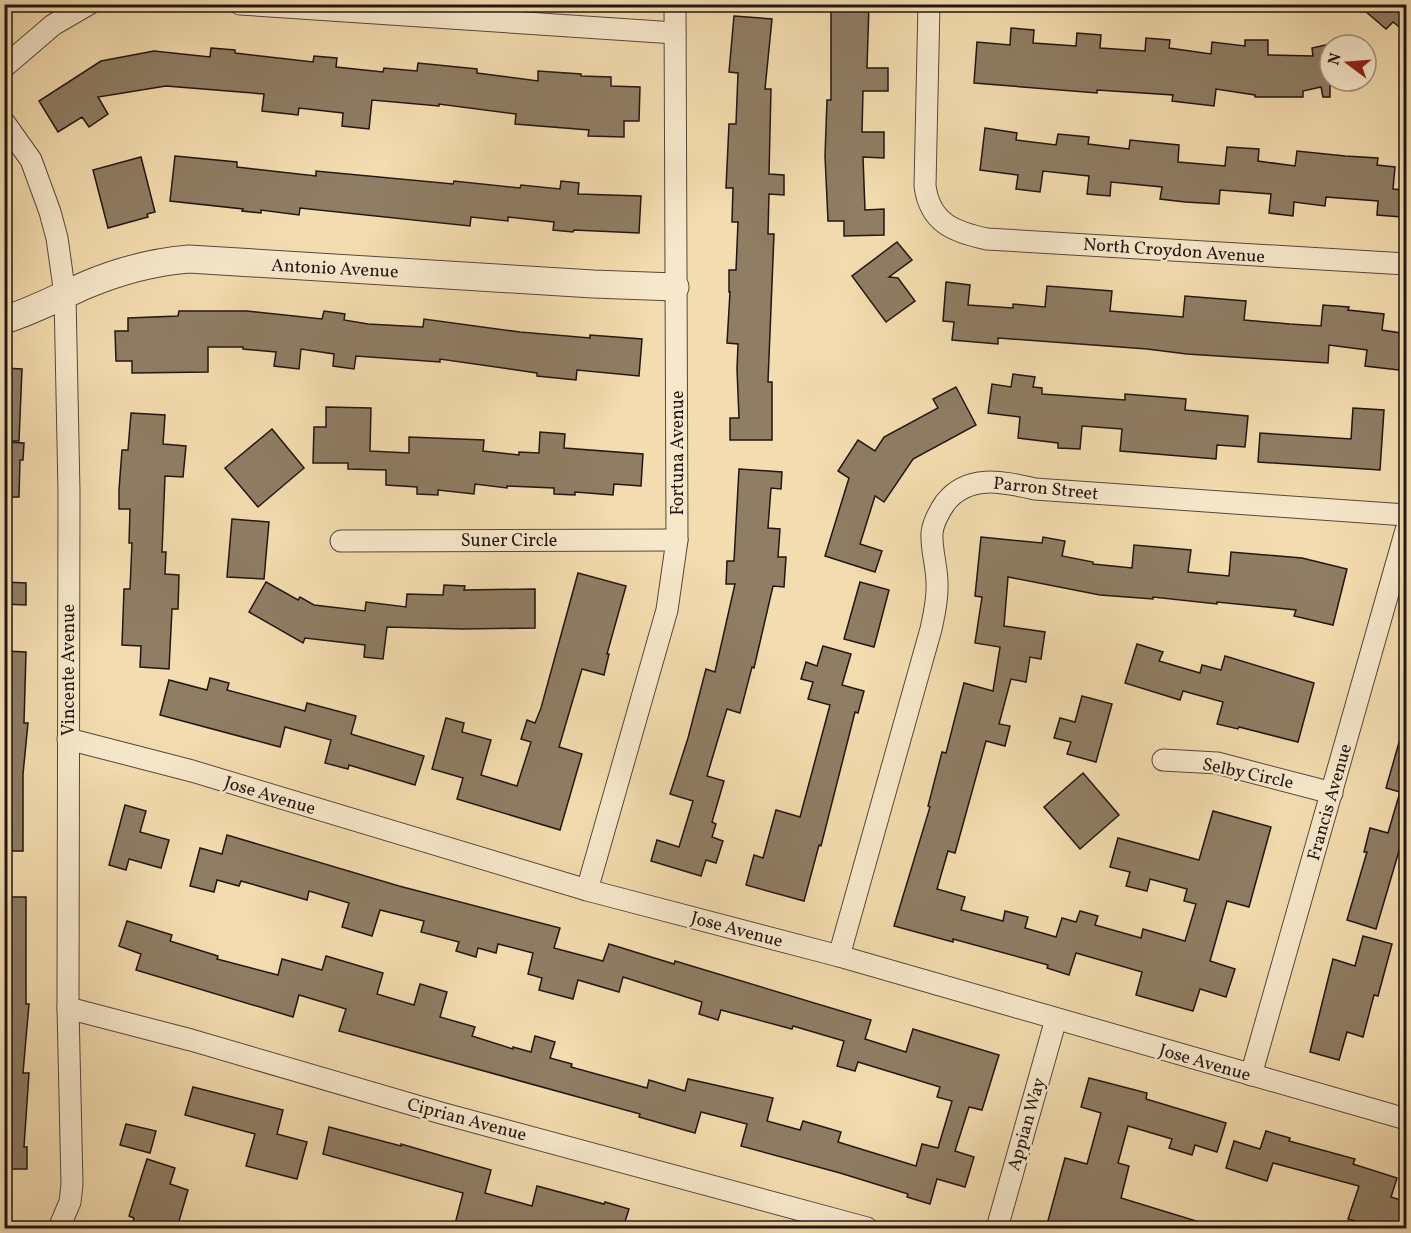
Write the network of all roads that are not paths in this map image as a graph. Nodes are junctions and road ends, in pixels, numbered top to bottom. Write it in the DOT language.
graph roads {
  1 [pos="88,4"];
  2 [pos="240,4"];
  3 [pos="675,4"];
  4 [pos="929,4"];
  5 [pos="675,33"];
  6 [pos="4,67"];
  7 [pos="4,122"];
  8 [pos="1407,264"];
  9 [pos="675,287"];
  10 [pos="65,296"];
  11 [pos="4,320"];
  12 [pos="1407,515"];
  13 [pos="1407,530"];
  14 [pos="677,540"];
  15 [pos="341,541"];
  16 [pos="68,739"];
  17 [pos="1163,760"];
  18 [pos="1332,793"];
  19 [pos="587,890"];
  20 [pos="839,956"];
  21 [pos="68,1008"];
  22 [pos="1056,1019"];
  23 [pos="1251,1075"];
  24 [pos="1407,1119"];
  25 [pos="59,1228"];
  26 [pos="867,1228"];
  27 [pos="997,1228"];
  1 -- 6 [label="street"];
  2 -- 5 [label="street"];
  3 -- 5 [label="street, Fortuna Avenue"];
  4 -- 8 [label="street, North Croydon Avenue"];
  5 -- 9 [label="street, Fortuna Avenue"];
  7 -- 10 [label="street, Vincente Avenue"];
  9 -- 10 [label="street, Antonio Avenue"];
  9 -- 14 [label="street, Fortuna Avenue"];
  10 -- 11 [label="street, Antonio Avenue"];
  10 -- 16 [label="street, Vincente Avenue"];
  12 -- 20 [label="street, Parron Street"];
  13 -- 18 [label="street, Francis Avenue"];
  14 -- 15 [label="street, Suner Circle"];
  14 -- 19 [label="street, Fortuna Avenue"];
  16 -- 19 [label="street, Jose Avenue"];
  16 -- 21 [label="street, Vincente Avenue"];
  17 -- 18 [label="street, Selby Circle"];
  18 -- 23 [label="street, Francis Avenue"];
  19 -- 20 [label="street, Jose Avenue"];
  20 -- 22 [label="street, Jose Avenue"];
  21 -- 25 [label="street, Vincente Avenue"];
  21 -- 26 [label="street, Ciprian Avenue"];
  22 -- 23 [label="street, Jose Avenue"];
  22 -- 27 [label="street, Appian Way"];
  23 -- 24 [label="street, Jose Avenue"];
}
